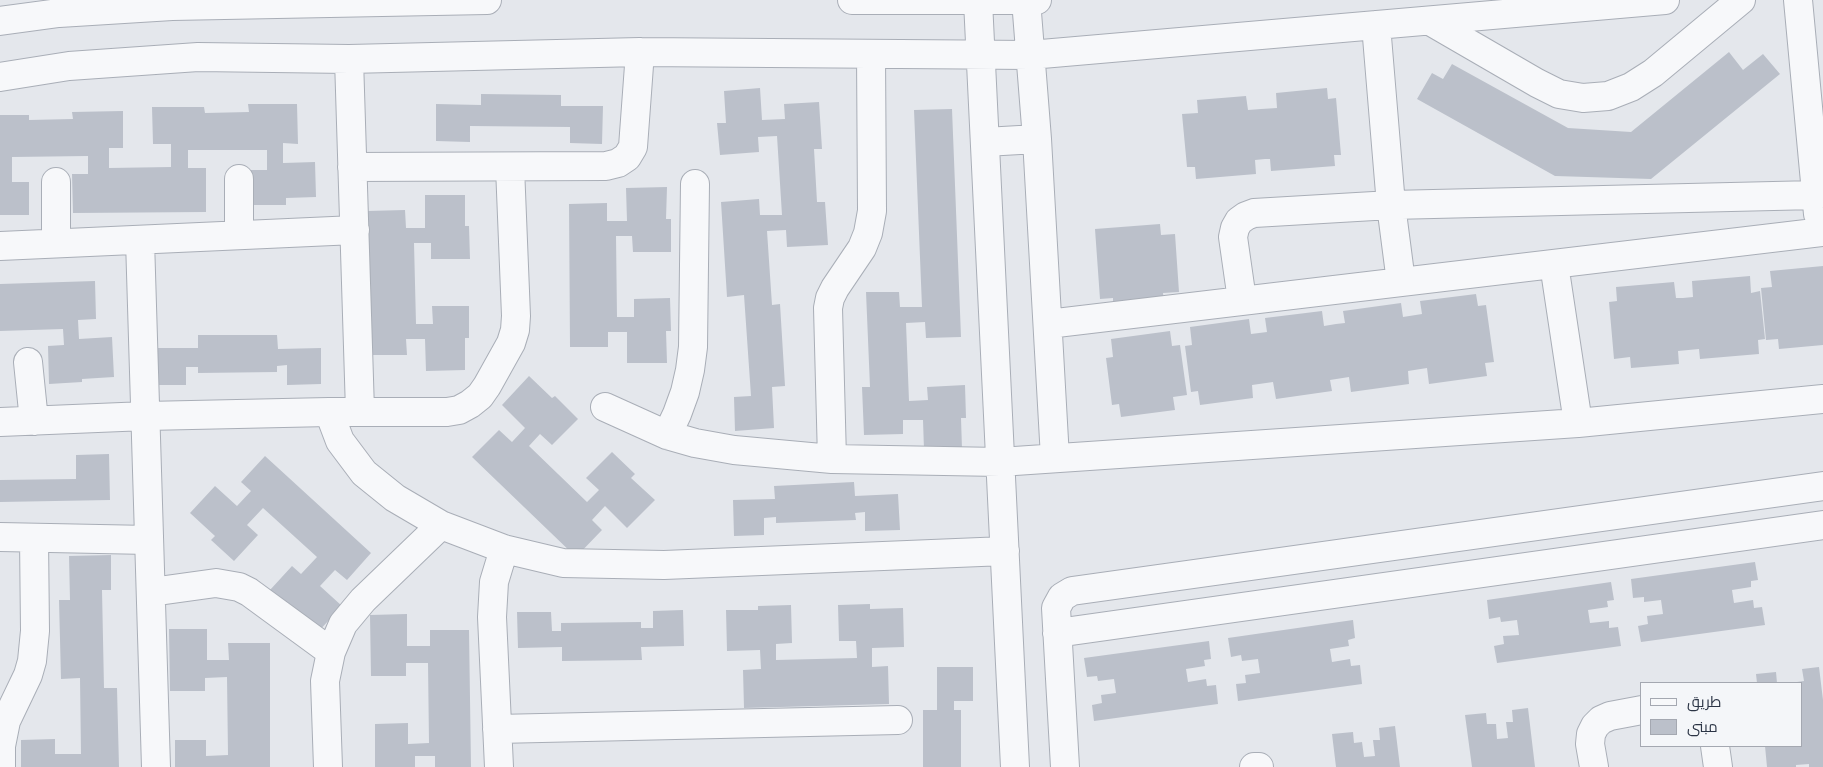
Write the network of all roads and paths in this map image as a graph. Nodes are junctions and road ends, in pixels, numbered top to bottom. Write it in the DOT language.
graph roads {
  1 [pos="487,0"];
  2 [pos="852,0"];
  3 [pos="984,0"];
  4 [pos="1026,0"];
  5 [pos="1037,0"];
  6 [pos="1665,0"];
  7 [pos="1741,0"];
  8 [pos="1798,0"];
  9 [pos="432,1"];
  10 [pos="172,3"];
  11 [pos="0,21"];
  12 [pos="1430,21"];
  13 [pos="1376,26"];
  14 [pos="640,52"];
  15 [pos="871,54"];
  16 [pos="1030,55"];
  17 [pos="980,56"];
  18 [pos="349,59"];
  19 [pos="0,77"];
  20 [pos="1036,139"];
  21 [pos="985,142"];
  22 [pos="1818,155"];
  23 [pos="352,167"];
  24 [pos="510,167"];
  25 [pos="239,179"];
  26 [pos="56,182"];
  27 [pos="695,184"];
  28 [pos="1816,195"];
  29 [pos="1391,204"];
  30 [pos="355,230"];
  31 [pos="1821,232"];
  32 [pos="239,235"];
  33 [pos="140,240"];
  34 [pos="56,243"];
  35 [pos="0,246"];
  36 [pos="1554,264"];
  37 [pos="1401,282"];
  38 [pos="1242,300"];
  39 [pos="1048,324"];
  40 [pos="28,362"];
  41 [pos="1823,400"];
  42 [pos="605,407"];
  43 [pos="360,411"];
  44 [pos="329,412"];
  45 [pos="146,416"];
  46 [pos="34,420"];
  47 [pos="0,422"];
  48 [pos="1578,423"];
  49 [pos="667,435"];
  50 [pos="1055,458"];
  51 [pos="832,459"];
  52 [pos="1000,462"];
  53 [pos="1823,486"];
  54 [pos="441,524"];
  55 [pos="1823,525"];
  56 [pos="0,537"];
  57 [pos="34,538"];
  58 [pos="149,540"];
  59 [pos="504,549"];
  60 [pos="1005,551"];
  61 [pos="151,592"];
  62 [pos="1057,633"];
  63 [pos="331,652"];
  64 [pos="1640,710"];
  65 [pos="898,720"];
  66 [pos="497,729"];
  67 [pos="1715,747"];
  68 [pos="1,767"];
  69 [pos="156,767"];
  70 [pos="328,767"];
  71 [pos="499,767"];
  72 [pos="1015,767"];
  73 [pos="1065,767"];
  74 [pos="1254,767"];
  75 [pos="1259,767"];
  76 [pos="1594,767"];
  77 [pos="1718,767"];
  1 -- 9 [label="street"];
  2 -- 3 [label="street"];
  3 -- 4 [label="street"];
  3 -- 17 [label="street"];
  4 -- 5 [label="street"];
  4 -- 16 [label="street"];
  6 -- 12 [label="street"];
  7 -- 12 [label="street"];
  8 -- 22 [label="street"];
  9 -- 10 [label="street"];
  10 -- 11 [label="street"];
  12 -- 13 [label="street"];
  13 -- 16 [label="street"];
  13 -- 29 [label="street"];
  14 -- 15 [label="street"];
  14 -- 18 [label="street"];
  14 -- 24 [label="street"];
  15 -- 17 [label="street"];
  15 -- 51 [label="street"];
  16 -- 17 [label="street"];
  16 -- 20 [label="street"];
  17 -- 21 [label="street"];
  18 -- 19 [label="street"];
  18 -- 23 [label="street"];
  20 -- 21 [label="street"];
  20 -- 39 [label="street"];
  21 -- 52 [label="street"];
  22 -- 28 [label="street"];
  23 -- 24 [label="street"];
  23 -- 30 [label="street"];
  24 -- 43 [label="street"];
  25 -- 32 [label="street"];
  26 -- 34 [label="street"];
  27 -- 49 [label="street"];
  28 -- 29 [label="street"];
  28 -- 31 [label="street"];
  29 -- 37 [label="street"];
  29 -- 38 [label="street"];
  30 -- 32 [label="street"];
  30 -- 43 [label="street"];
  31 -- 36 [label="street"];
  32 -- 33 [label="street"];
  33 -- 34 [label="street"];
  33 -- 45 [label="street"];
  34 -- 35 [label="street"];
  36 -- 37 [label="street"];
  36 -- 48 [label="street"];
  37 -- 38 [label="street"];
  38 -- 39 [label="street"];
  39 -- 50 [label="street"];
  40 -- 46 [label="street"];
  41 -- 48 [label="street"];
  42 -- 49 [label="street"];
  43 -- 44 [label="street"];
  44 -- 45 [label="street"];
  44 -- 54 [label="street"];
  45 -- 46 [label="street"];
  45 -- 58 [label="street"];
  46 -- 47 [label="street"];
  48 -- 50 [label="street"];
  49 -- 51 [label="street"];
  50 -- 52 [label="street"];
  51 -- 52 [label="street"];
  52 -- 60 [label="street"];
  53 -- 62 [label="street"];
  54 -- 59 [label="street"];
  54 -- 63 [label="street"];
  55 -- 62 [label="street"];
  56 -- 57 [label="street"];
  57 -- 58 [label="street"];
  57 -- 68 [label="street"];
  58 -- 61 [label="street"];
  59 -- 60 [label="street"];
  59 -- 66 [label="street"];
  60 -- 72 [label="street"];
  61 -- 63 [label="street"];
  61 -- 69 [label="street"];
  62 -- 73 [label="street"];
  63 -- 70 [label="street"];
  64 -- 76 [label="street"];
  65 -- 66 [label="street"];
  66 -- 71 [label="street"];
  67 -- 77 [label="street"];
  74 -- 75 [label="street"];
}
